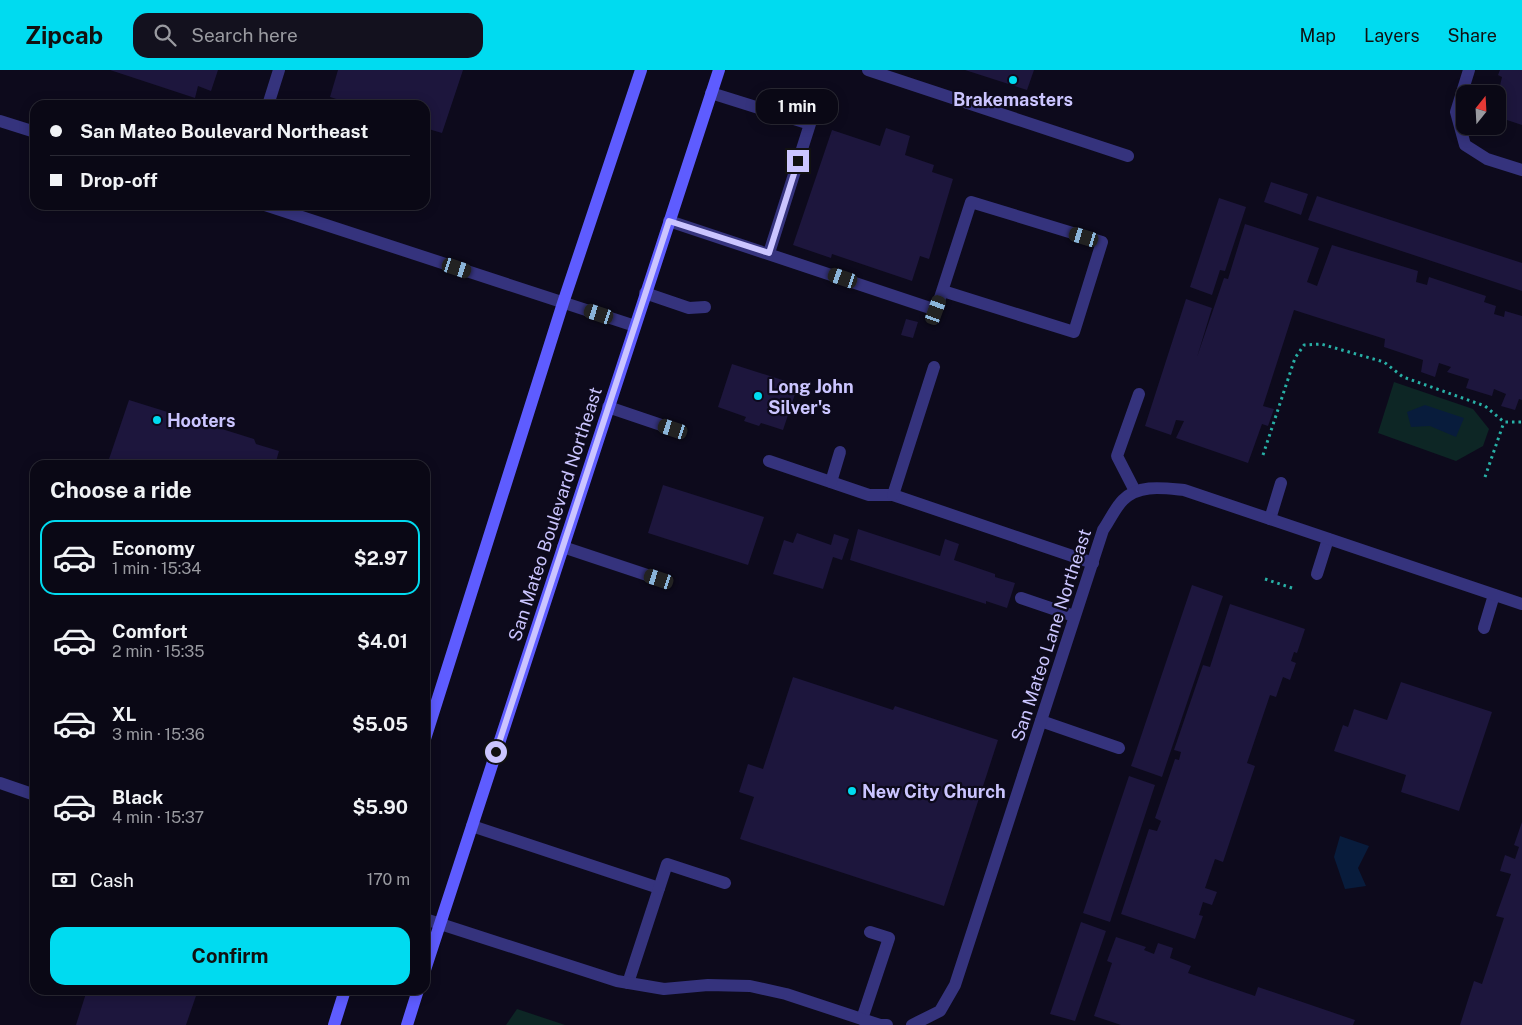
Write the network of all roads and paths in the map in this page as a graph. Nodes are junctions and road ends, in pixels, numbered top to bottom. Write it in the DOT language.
graph roads {
  1 [pos="279,70"];
  2 [pos="641,70"];
  3 [pos="719,70"];
  4 [pos="868,70"];
  5 [pos="1469,70"];
  6 [pos="711,93"];
  7 [pos="270,100"];
  8 [pos="0,121"];
  9 [pos="30,130"];
  10 [pos="1128,156"];
  11 [pos="1522,170"];
  12 [pos="279,210"];
  13 [pos="669,221"];
  14 [pos="769,253"];
  15 [pos="943,291"];
  16 [pos="645,293"];
  17 [pos="563,303"];
  18 [pos="705,307"];
  19 [pos="635,326"];
  20 [pos="934,367"];
  21 [pos="1139,394"];
  22 [pos="608,407"];
  23 [pos="1504,422"];
  24 [pos="1522,422"];
  25 [pos="673,429"];
  26 [pos="840,452"];
  27 [pos="1263,455"];
  28 [pos="769,461"];
  29 [pos="1485,477"];
  30 [pos="831,482"];
  31 [pos="1281,483"];
  32 [pos="1135,491"];
  33 [pos="892,495"];
  34 [pos="1270,519"];
  35 [pos="1328,539"];
  36 [pos="563,547"];
  37 [pos="1093,563"];
  38 [pos="1318,574"];
  39 [pos="659,579"];
  40 [pos="1265,579"];
  41 [pos="1295,589"];
  42 [pos="1494,595"];
  43 [pos="1021,598"];
  44 [pos="1522,604"];
  45 [pos="1074,616"];
  46 [pos="1484,628"];
  47 [pos="1041,721"];
  48 [pos="430,723"];
  49 [pos="1119,748"];
  50 [pos="0,784"];
  51 [pos="30,793"];
  52 [pos="472,826"];
  53 [pos="725,883"];
  54 [pos="659,888"];
  55 [pos="430,921"];
  56 [pos="440,924"];
  57 [pos="870,932"];
  58 [pos="430,955"];
  59 [pos="628,983"];
  60 [pos="343,995"];
  61 [pos="416,995"];
  62 [pos="862,1019"];
  63 [pos="334,1025"];
  64 [pos="407,1025"];
  65 [pos="887,1025"];
  66 [pos="912,1025"];
  1 -- 7 [label="street"];
  2 -- 17 [label="main road"];
  3 -- 6 [label="main road, San Mateo Boulevard Northeast"];
  4 -- 10 [label="street"];
  5 -- 11 [label="street"];
  6 -- 13 [label="main road, San Mateo Boulevard Northeast"];
  6 -- 14 [label="street"];
  8 -- 9 [label="street"];
  12 -- 17 [label="street"];
  13 -- 14 [label="street"];
  13 -- 16 [label="main road, San Mateo Boulevard Northeast"];
  14 -- 15 [label="street"];
  15 -- 15 [label="street"];
  16 -- 18 [label="street"];
  16 -- 19 [label="main road, San Mateo Boulevard Northeast"];
  17 -- 19 [label="street"];
  17 -- 48 [label="main road"];
  19 -- 22 [label="main road, San Mateo Boulevard Northeast"];
  20 -- 33 [label="street"];
  21 -- 32 [label="street"];
  22 -- 25 [label="street"];
  22 -- 36 [label="main road, San Mateo Boulevard Northeast"];
  23 -- 24 [label="path"];
  23 -- 27 [label="path"];
  23 -- 29 [label="path"];
  26 -- 30 [label="street"];
  28 -- 30 [label="street"];
  30 -- 33 [label="street"];
  31 -- 34 [label="street"];
  32 -- 34 [label="street"];
  32 -- 37 [label="street, San Mateo Lane Northeast"];
  33 -- 37 [label="street"];
  34 -- 35 [label="street"];
  35 -- 38 [label="street"];
  35 -- 42 [label="street"];
  36 -- 39 [label="street"];
  36 -- 52 [label="main road, San Mateo Boulevard Northeast"];
  37 -- 45 [label="street, San Mateo Lane Northeast"];
  40 -- 41 [label="path"];
  42 -- 44 [label="street"];
  42 -- 46 [label="street"];
  43 -- 45 [label="street"];
  45 -- 47 [label="street, San Mateo Lane Northeast"];
  47 -- 49 [label="street"];
  47 -- 66 [label="street, San Mateo Lane Northeast"];
  50 -- 51 [label="street"];
  52 -- 54 [label="street"];
  52 -- 56 [label="main road, San Mateo Boulevard Northeast"];
  53 -- 54 [label="street"];
  54 -- 59 [label="street"];
  55 -- 56 [label="street"];
  56 -- 58 [label="main road, San Mateo Boulevard Northeast"];
  56 -- 59 [label="street"];
  57 -- 62 [label="street"];
  59 -- 62 [label="street"];
  60 -- 63 [label="main road"];
  61 -- 64 [label="main road"];
  62 -- 65 [label="street"];
}
